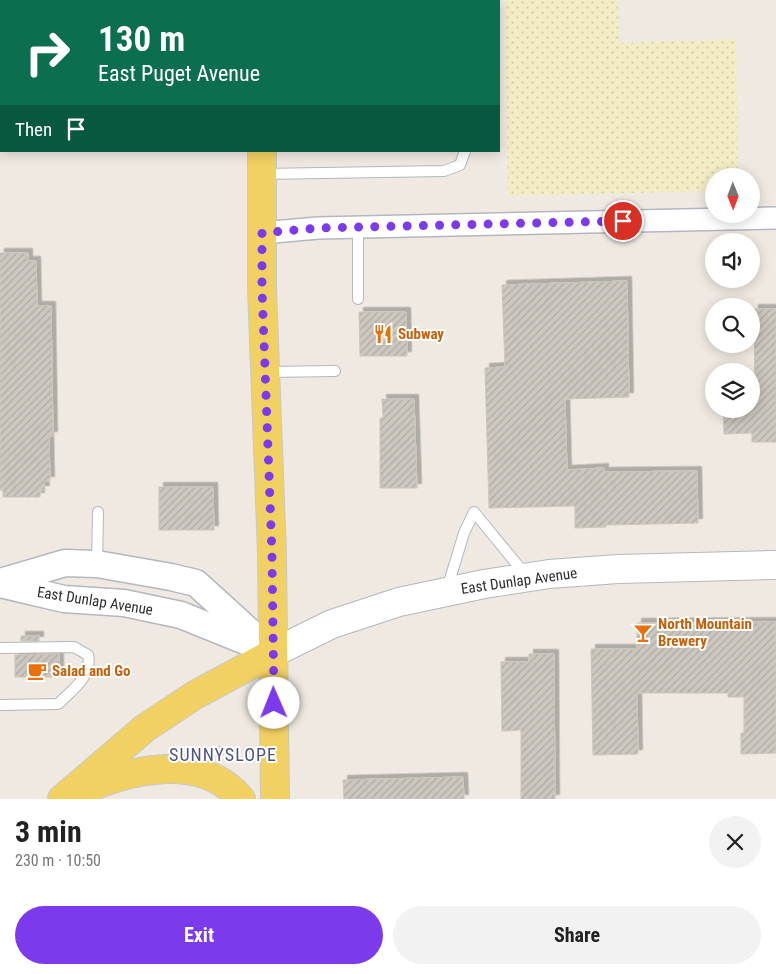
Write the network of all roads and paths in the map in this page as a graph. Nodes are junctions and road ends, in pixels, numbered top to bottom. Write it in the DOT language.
graph roads {
  1 [pos="465,152"];
  2 [pos="262,162"];
  3 [pos="776,218"];
  4 [pos="358,227"];
  5 [pos="262,233"];
  6 [pos="358,299"];
  7 [pos="335,370"];
  8 [pos="265,372"];
  9 [pos="98,512"];
  10 [pos="96,564"];
  11 [pos="776,565"];
  12 [pos="527,577"];
  13 [pos="0,583"];
  14 [pos="447,592"];
  15 [pos="0,648"];
  16 [pos="273,653"];
  17 [pos="0,705"];
  18 [pos="219,746"];
  19 [pos="234,754"];
  20 [pos="63,799"];
  21 [pos="241,799"];
  22 [pos="275,799"];
  1 -- 2 [label="lane"];
  2 -- 5 [label="main road"];
  3 -- 4 [label="street"];
  4 -- 5 [label="street"];
  4 -- 6 [label="lane"];
  5 -- 8 [label="main road"];
  7 -- 8 [label="lane"];
  8 -- 16 [label="main road"];
  9 -- 10 [label="lane"];
  10 -- 13 [label="street, East Dunlap Avenue"];
  10 -- 16 [label="street, East Dunlap Avenue"];
  11 -- 12 [label="main road, East Dunlap Avenue"];
  12 -- 14 [label="main road, East Dunlap Avenue"];
  12 -- 14 [label="lane"];
  13 -- 16 [label="street, East Dunlap Avenue"];
  14 -- 16 [label="main road, East Dunlap Avenue"];
  15 -- 17 [label="lane"];
  16 -- 20 [label="main road"];
  16 -- 22 [label="main road"];
  18 -- 19 [label="path"];
  20 -- 21 [label="main road"];
}
